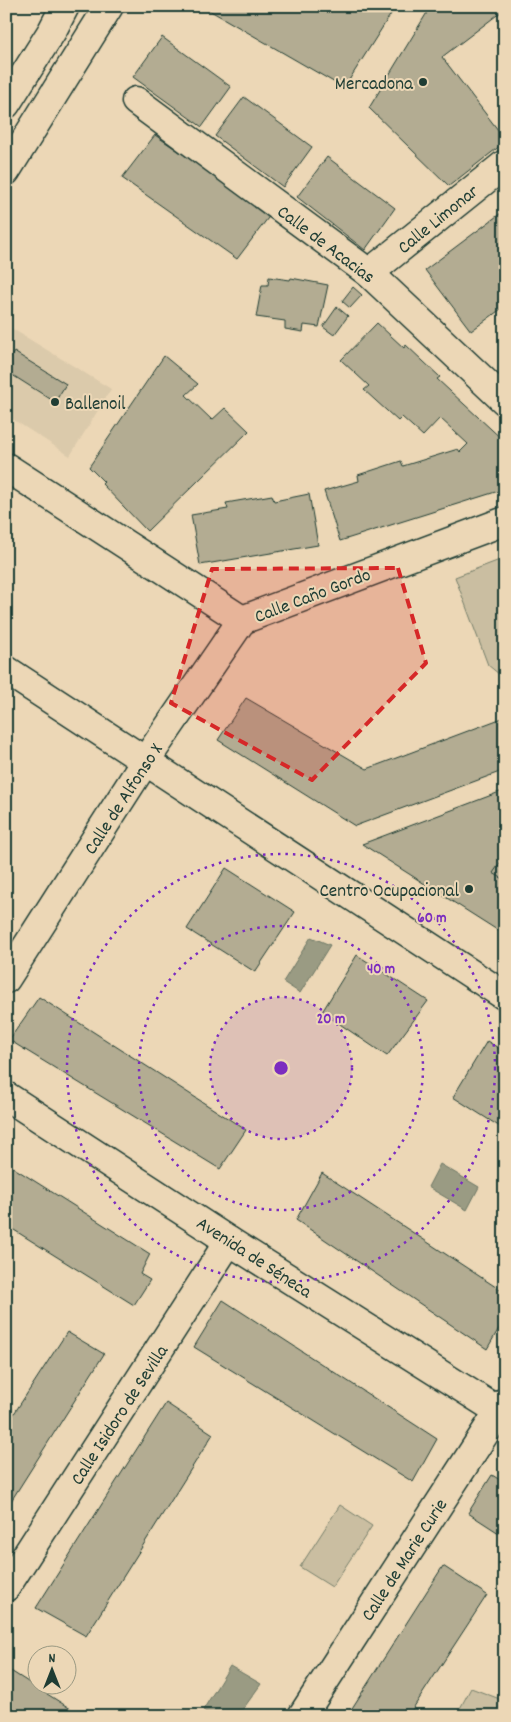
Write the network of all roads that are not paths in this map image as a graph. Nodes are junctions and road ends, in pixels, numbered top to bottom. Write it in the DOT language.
graph roads {
  1 [pos="65,6"];
  2 [pos="109,6"];
  3 [pos="136,101"];
  4 [pos="6,104"];
  5 [pos="505,164"];
  6 [pos="6,171"];
  7 [pos="369,272"];
  8 [pos="505,401"];
  9 [pos="6,466"];
  10 [pos="505,521"];
  11 [pos="242,620"];
  12 [pos="6,670"];
  13 [pos="146,760"];
  14 [pos="6,979"];
  15 [pos="505,996"];
  16 [pos="6,1096"];
  17 [pos="229,1240"];
  18 [pos="503,1409"];
  19 [pos="6,1587"];
  20 [pos="302,1716"];
  1 -- 4 [label="street"];
  2 -- 6 [label="street"];
  3 -- 7 [label="street, Calle de Acacias"];
  5 -- 7 [label="street, Calle Limonar"];
  7 -- 8 [label="street, Calle de Acacias"];
  9 -- 11 [label="street, Calle Caño Gordo"];
  10 -- 11 [label="street, Calle Caño Gordo"];
  11 -- 13 [label="street, Calle de Alfonso X"];
  12 -- 13 [label="street"];
  13 -- 14 [label="street, Calle de Alfonso X"];
  13 -- 15 [label="street"];
  16 -- 17 [label="street, Avenida de Séneca"];
  17 -- 18 [label="street, Avenida de Séneca"];
  17 -- 19 [label="street, Calle Isidoro de Sevilla"];
  18 -- 20 [label="street, Calle de Marie Curie"];
}
